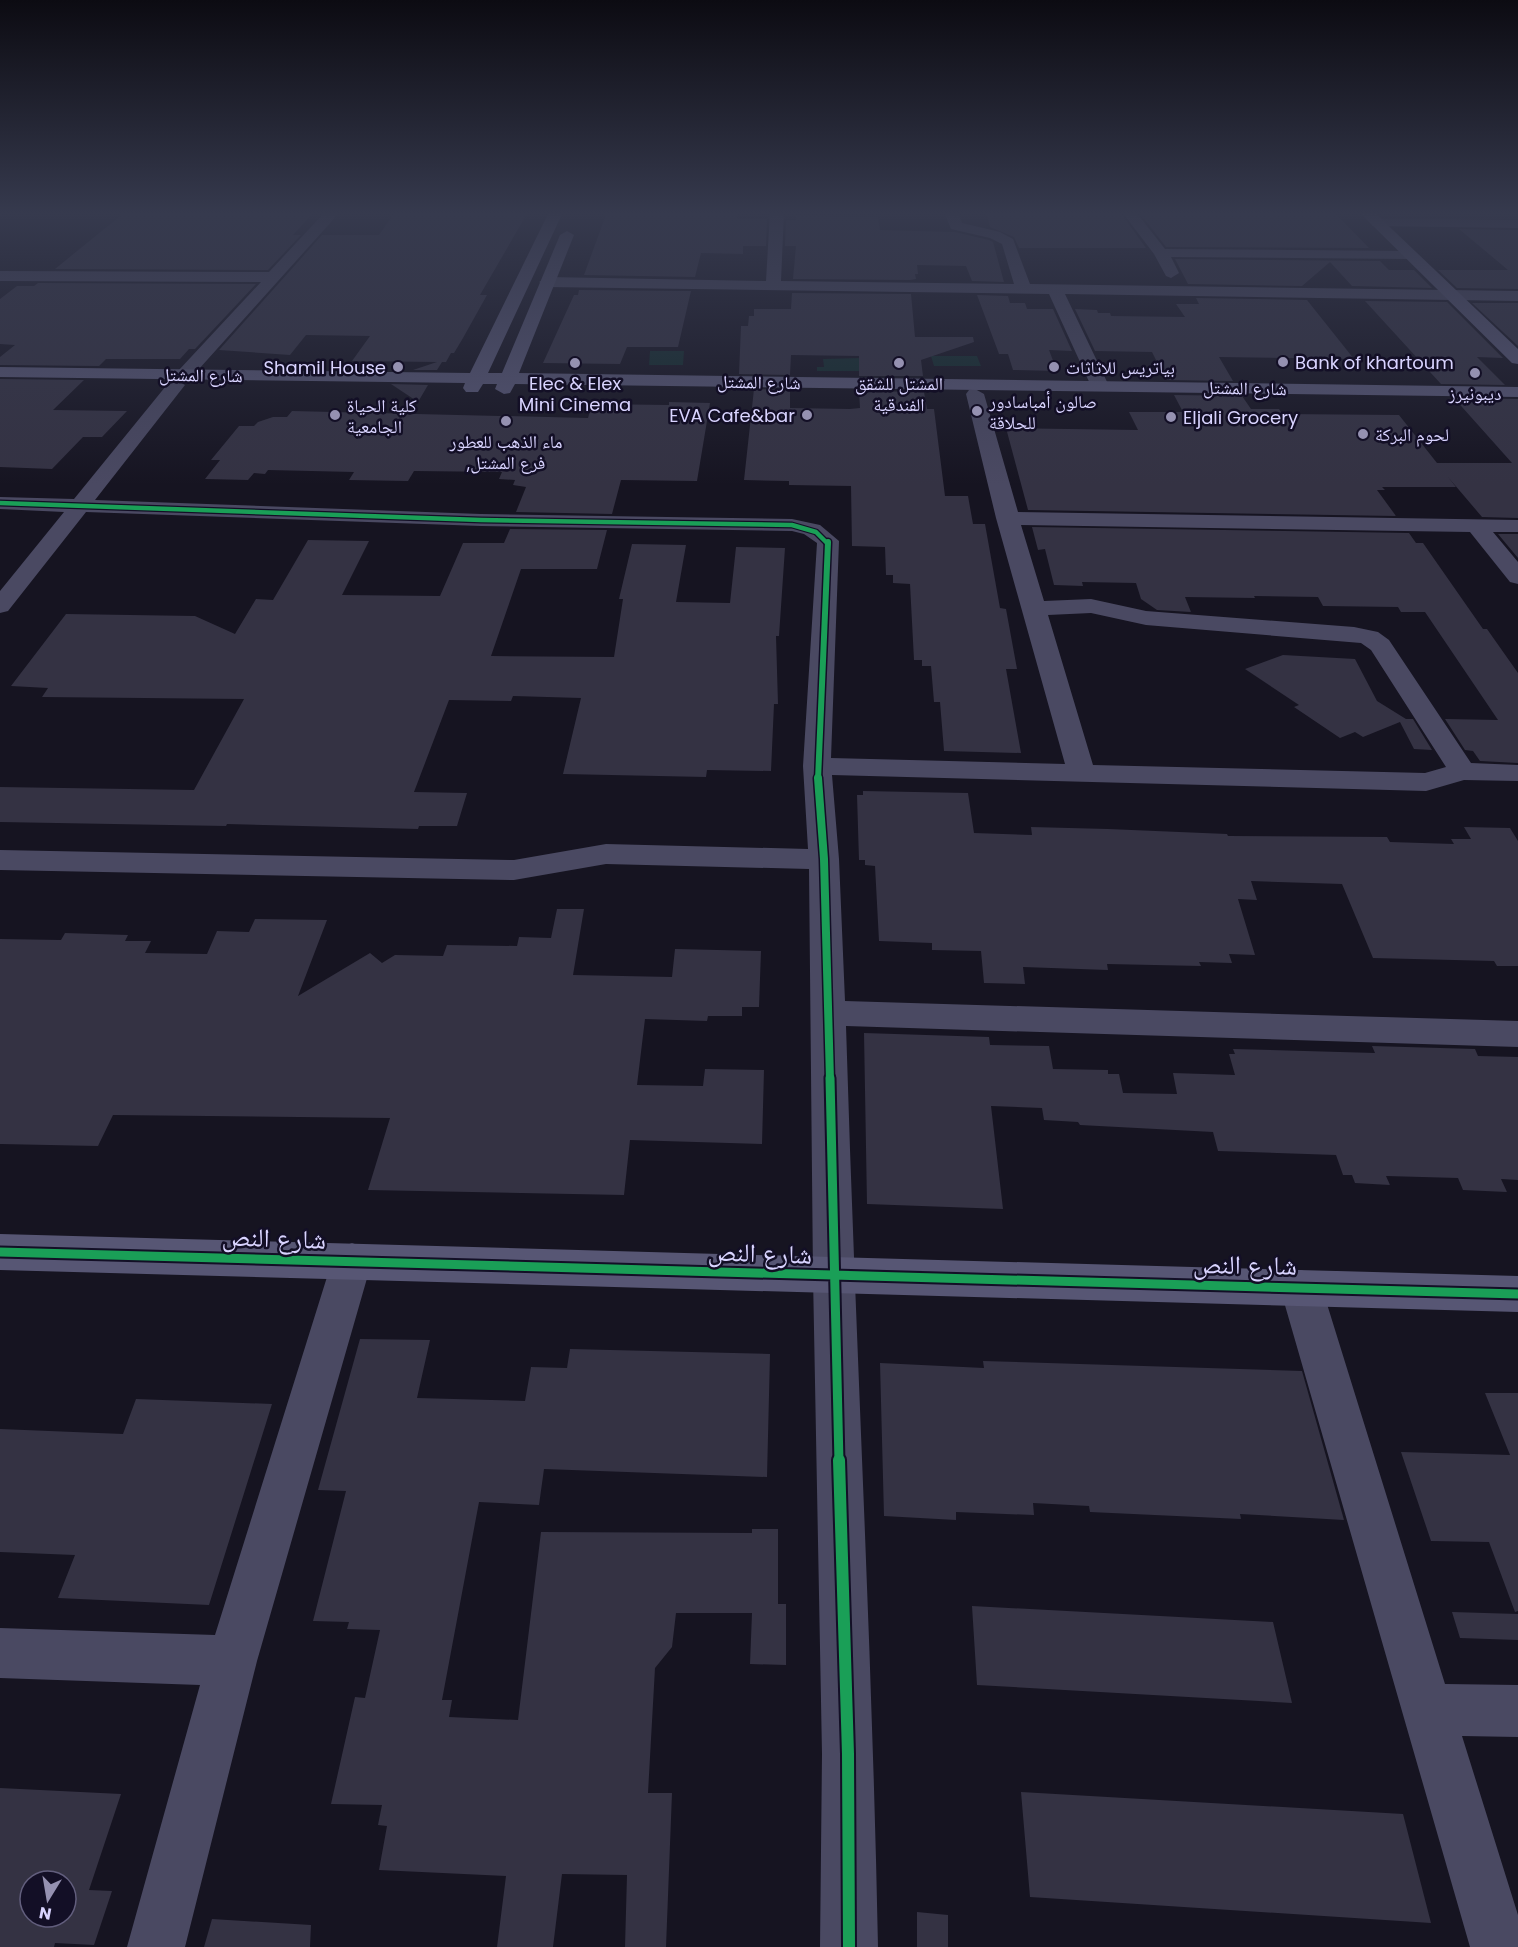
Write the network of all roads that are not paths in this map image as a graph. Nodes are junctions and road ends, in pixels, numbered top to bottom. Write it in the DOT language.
graph roads {
  1 [pos="250,303"];
  2 [pos="510,303"];
  3 [pos="539,303"];
  4 [pos="1061,303"];
  5 [pos="1459,303"];
  6 [pos="490,352"];
  7 [pos="519,352"];
  8 [pos="1518,359"];
  9 [pos="0,372"];
  10 [pos="180,380"];
  11 [pos="0,382"];
  12 [pos="474,383"];
  13 [pos="506,383"];
  14 [pos="1100,386"];
  15 [pos="1518,392"];
  16 [pos="975,394"];
  17 [pos="1518,401"];
  18 [pos="0,503"];
  19 [pos="80,504"];
  20 [pos="1007,518"];
  21 [pos="1477,526"];
  22 [pos="1518,526"];
  23 [pos="1518,577"];
  24 [pos="0,606"];
  25 [pos="1036,608"];
  26 [pos="818,766"];
  27 [pos="1462,771"];
  28 [pos="1518,774"];
  29 [pos="1082,775"];
  30 [pos="824,859"];
  31 [pos="0,860"];
  32 [pos="829,1013"];
  33 [pos="1518,1034"];
  34 [pos="0,1252"];
  35 [pos="352,1261"];
  36 [pos="832,1276"];
  37 [pos="1301,1288"];
  38 [pos="1518,1294"];
  39 [pos="0,1653"];
  40 [pos="232,1661"];
  41 [pos="1428,1708"];
  42 [pos="1518,1711"];
  43 [pos="156,1947"];
  44 [pos="849,1947"];
  45 [pos="1499,1947"];
  1 -- 10 [label="street"];
  2 -- 6 [label="main road"];
  3 -- 7 [label="main road"];
  4 -- 14 [label="street"];
  5 -- 8 [label="main road"];
  6 -- 7 [label="main road"];
  6 -- 12 [label="main road"];
  7 -- 13 [label="main road"];
  9 -- 10 [label="main road, شارع المشتل"];
  10 -- 11 [label="main road, شارع المشتل"];
  10 -- 12 [label="main road, شارع المشتل"];
  10 -- 19 [label="street"];
  12 -- 13 [label="main road, شارع المشتل"];
  13 -- 14 [label="main road, شارع المشتل"];
  13 -- 16 [label="main road, شارع المشتل"];
  14 -- 15 [label="main road, شارع المشتل"];
  16 -- 17 [label="main road, شارع المشتل"];
  16 -- 20 [label="street"];
  18 -- 19 [label="street"];
  19 -- 24 [label="street"];
  19 -- 26 [label="street"];
  20 -- 21 [label="street"];
  20 -- 25 [label="street"];
  21 -- 22 [label="street"];
  21 -- 23 [label="street"];
  25 -- 27 [label="street"];
  25 -- 29 [label="street"];
  26 -- 29 [label="street"];
  26 -- 30 [label="street"];
  27 -- 28 [label="street"];
  27 -- 29 [label="street"];
  30 -- 31 [label="street"];
  30 -- 32 [label="street"];
  32 -- 33 [label="street"];
  32 -- 36 [label="street"];
  34 -- 35 [label="main road, شارع النص"];
  35 -- 36 [label="main road, شارع النص"];
  35 -- 40 [label="street"];
  36 -- 37 [label="main road, شارع النص"];
  36 -- 44 [label="street"];
  37 -- 38 [label="main road, شارع النص"];
  37 -- 41 [label="street"];
  39 -- 40 [label="street"];
  40 -- 43 [label="street"];
  41 -- 42 [label="street"];
  41 -- 45 [label="street"];
}
